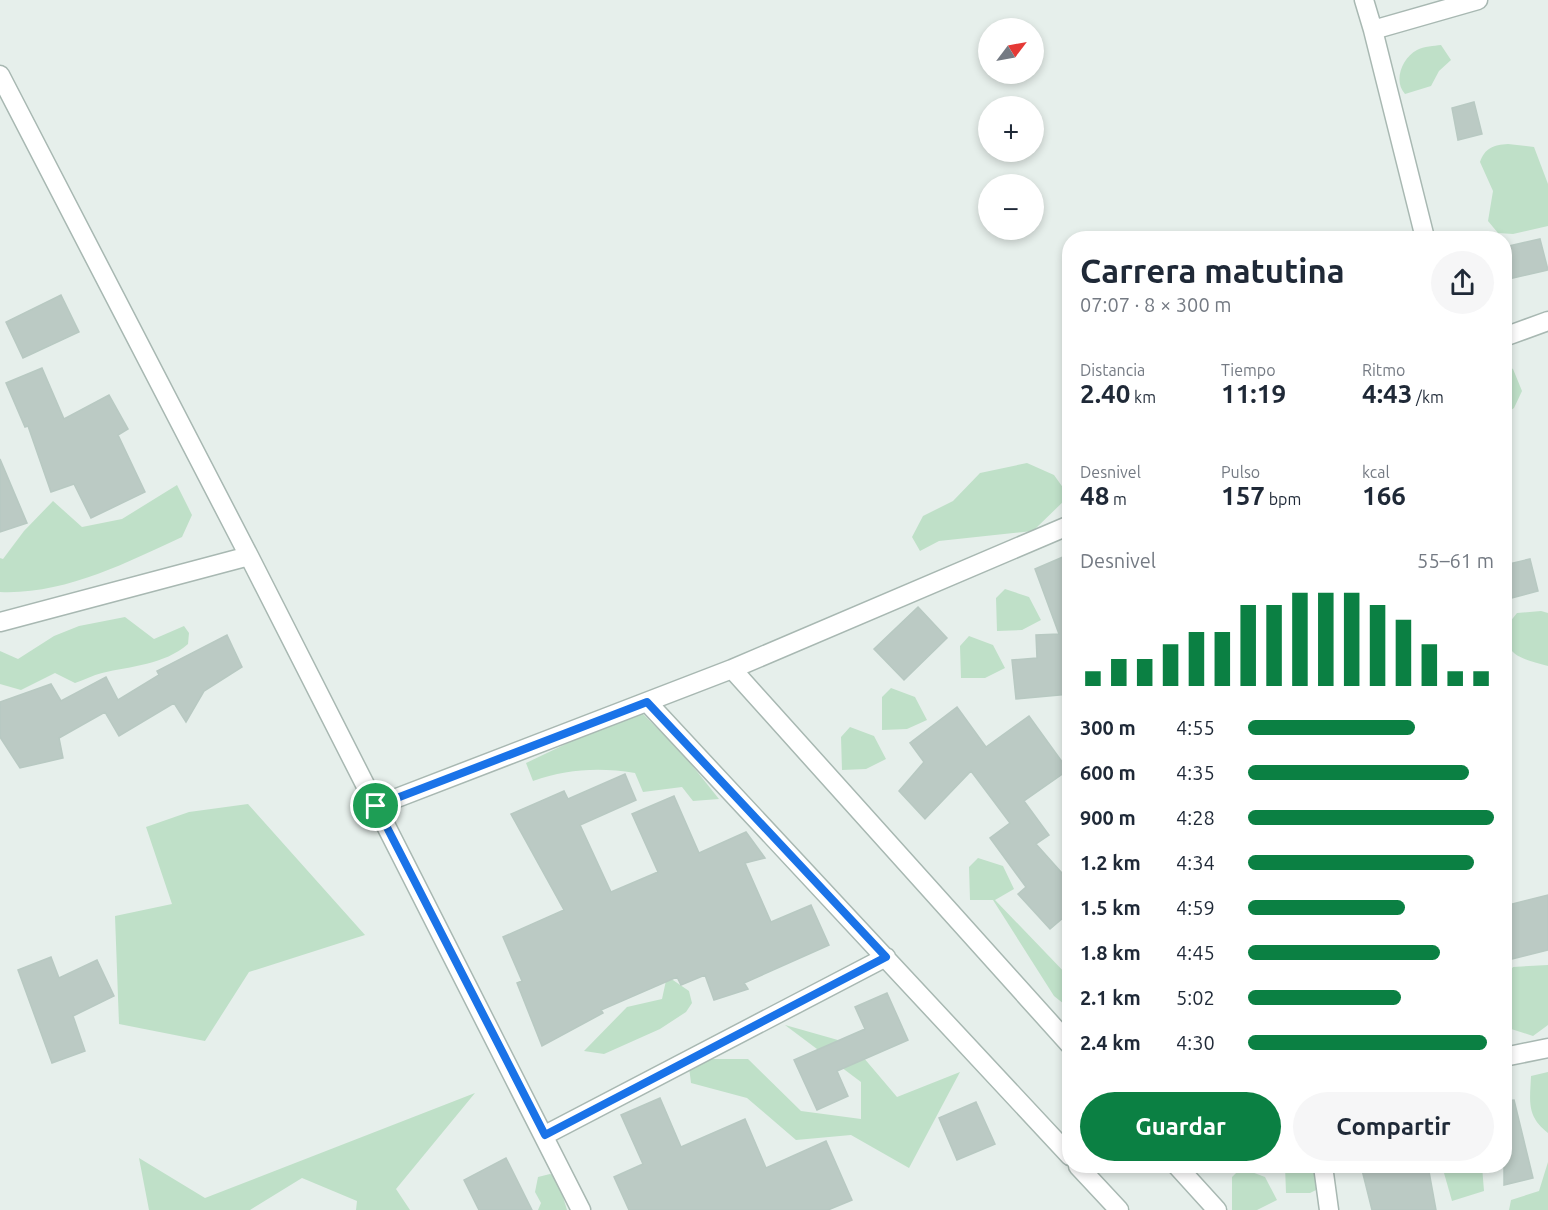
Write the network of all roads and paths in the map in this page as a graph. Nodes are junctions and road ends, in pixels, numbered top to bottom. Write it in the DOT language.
graph roads {
  1 [pos="1364,0"];
  2 [pos="1478,0"];
  3 [pos="1373,30"];
  4 [pos="0,75"];
  5 [pos="1423,231"];
  6 [pos="1547,325"];
  7 [pos="1512,335"];
  8 [pos="1062,528"];
  9 [pos="249,556"];
  10 [pos="0,622"];
  11 [pos="732,669"];
  12 [pos="647,702"];
  13 [pos="376,806"];
  14 [pos="886,957"];
  15 [pos="1062,1036"];
  16 [pos="1548,1048"];
  17 [pos="1512,1055"];
  18 [pos="545,1135"];
  19 [pos="1062,1147"];
  20 [pos="1085,1173"];
  21 [pos="1183,1173"];
  22 [pos="1324,1173"];
  23 [pos="581,1210"];
  24 [pos="1119,1210"];
  25 [pos="1217,1210"];
  26 [pos="1329,1210"];
  1 -- 3 [label="street"];
  2 -- 3 [label="street"];
  3 -- 5 [label="street"];
  4 -- 9 [label="street"];
  6 -- 7 [label="street"];
  8 -- 11 [label="street"];
  9 -- 10 [label="street"];
  9 -- 13 [label="street"];
  11 -- 12 [label="street"];
  11 -- 15 [label="street"];
  12 -- 13 [label="street"];
  12 -- 14 [label="street"];
  13 -- 18 [label="street"];
  14 -- 18 [label="street"];
  14 -- 19 [label="street"];
  16 -- 17 [label="street"];
  18 -- 23 [label="street"];
  20 -- 24 [label="street"];
  21 -- 25 [label="street"];
  22 -- 26 [label="street"];
}
